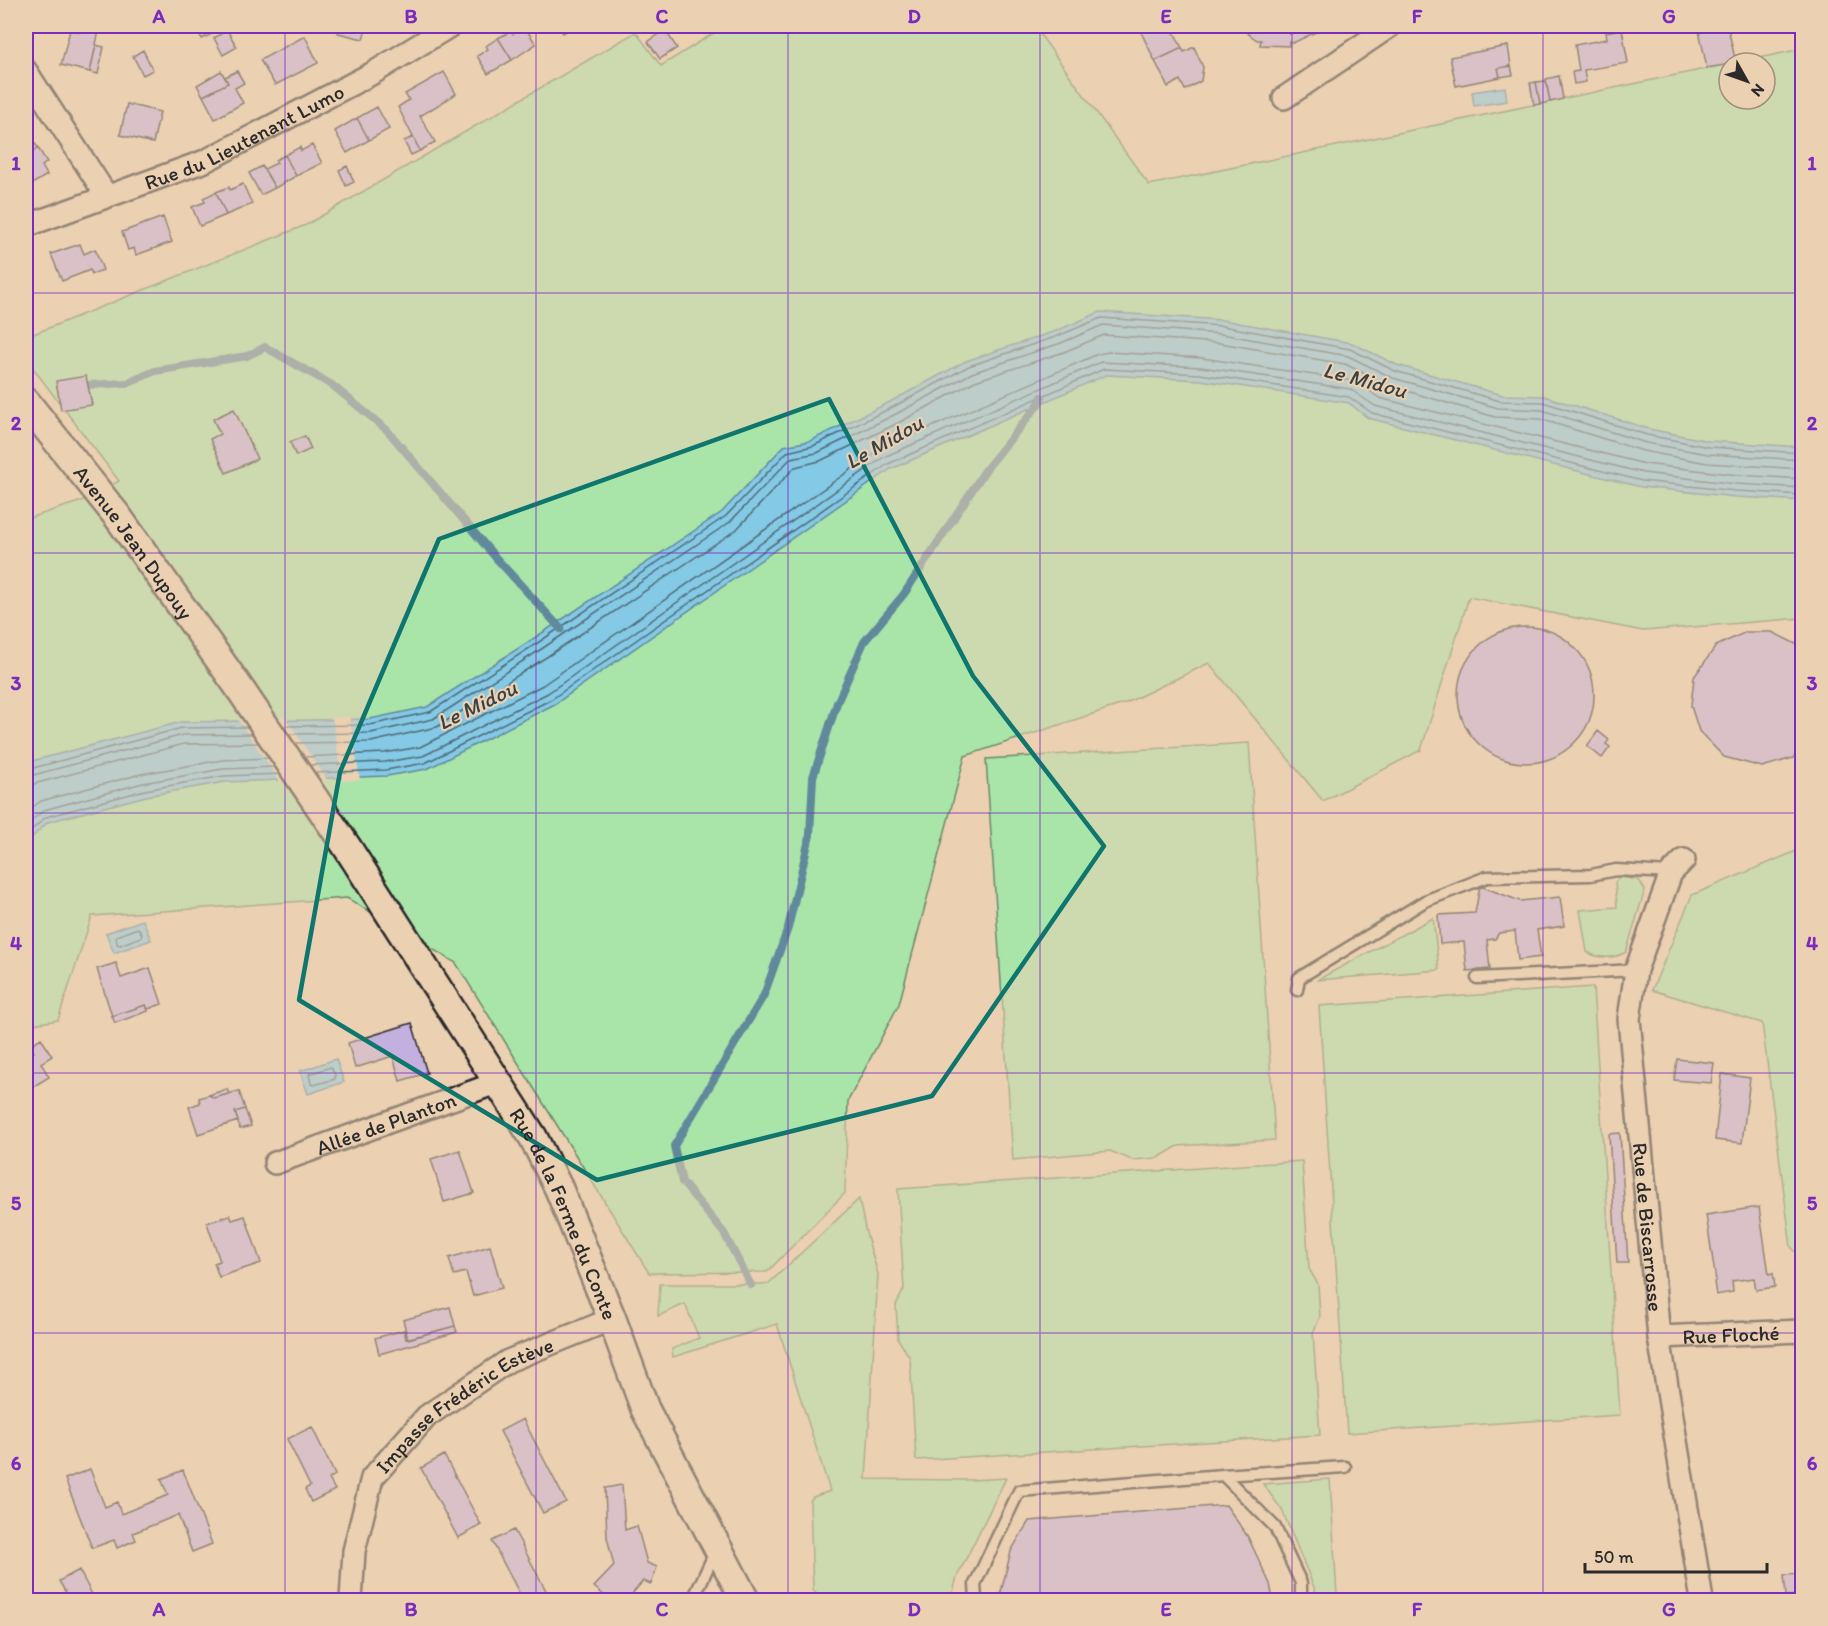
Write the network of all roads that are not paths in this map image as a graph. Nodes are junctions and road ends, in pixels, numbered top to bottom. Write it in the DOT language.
graph roads {
  1 [pos="1390,26"];
  2 [pos="444,27"];
  3 [pos="26,71"];
  4 [pos="1284,98"];
  5 [pos="106,195"];
  6 [pos="26,226"];
  7 [pos="26,402"];
  8 [pos="347,847"];
  9 [pos="1678,867"];
  10 [pos="1636,970"];
  11 [pos="1477,978"];
  12 [pos="1297,990"];
  13 [pos="499,1082"];
  14 [pos="275,1163"];
  15 [pos="612,1319"];
  16 [pos="1803,1331"];
  17 [pos="1659,1337"];
  18 [pos="1345,1467"];
  19 [pos="1223,1475"];
  20 [pos="717,1547"];
  21 [pos="351,1600"];
  22 [pos="700,1600"];
  23 [pos="745,1600"];
  24 [pos="976,1600"];
  25 [pos="1301,1600"];
  26 [pos="1702,1600"];
  1 -- 4 [label="street"];
  2 -- 5 [label="street, Rue du Lieutenant Lumo"];
  3 -- 5 [label="street"];
  5 -- 6 [label="street, Rue du Lieutenant Lumo"];
  7 -- 8 [label="street, Avenue Jean Dupouy"];
  8 -- 13 [label="street, Rue de la Ferme du Conte"];
  9 -- 10 [label="street, Rue de Biscarrosse"];
  9 -- 12 [label="lane"];
  10 -- 11 [label="lane"];
  10 -- 17 [label="street, Rue de Biscarrosse"];
  13 -- 14 [label="street, Allée de Planton"];
  13 -- 15 [label="street, Rue de la Ferme du Conte"];
  15 -- 20 [label="street, Rue de la Ferme du Conte"];
  15 -- 21 [label="street, Impasse Frédéric Estève"];
  16 -- 17 [label="street, Rue Floché"];
  17 -- 26 [label="street, Rue de Biscarrosse"];
  18 -- 19 [label="lane"];
  19 -- 24 [label="lane"];
  19 -- 25 [label="lane"];
  20 -- 22 [label="lane"];
  20 -- 23 [label="street, Rue de la Ferme du Conte"];
}
